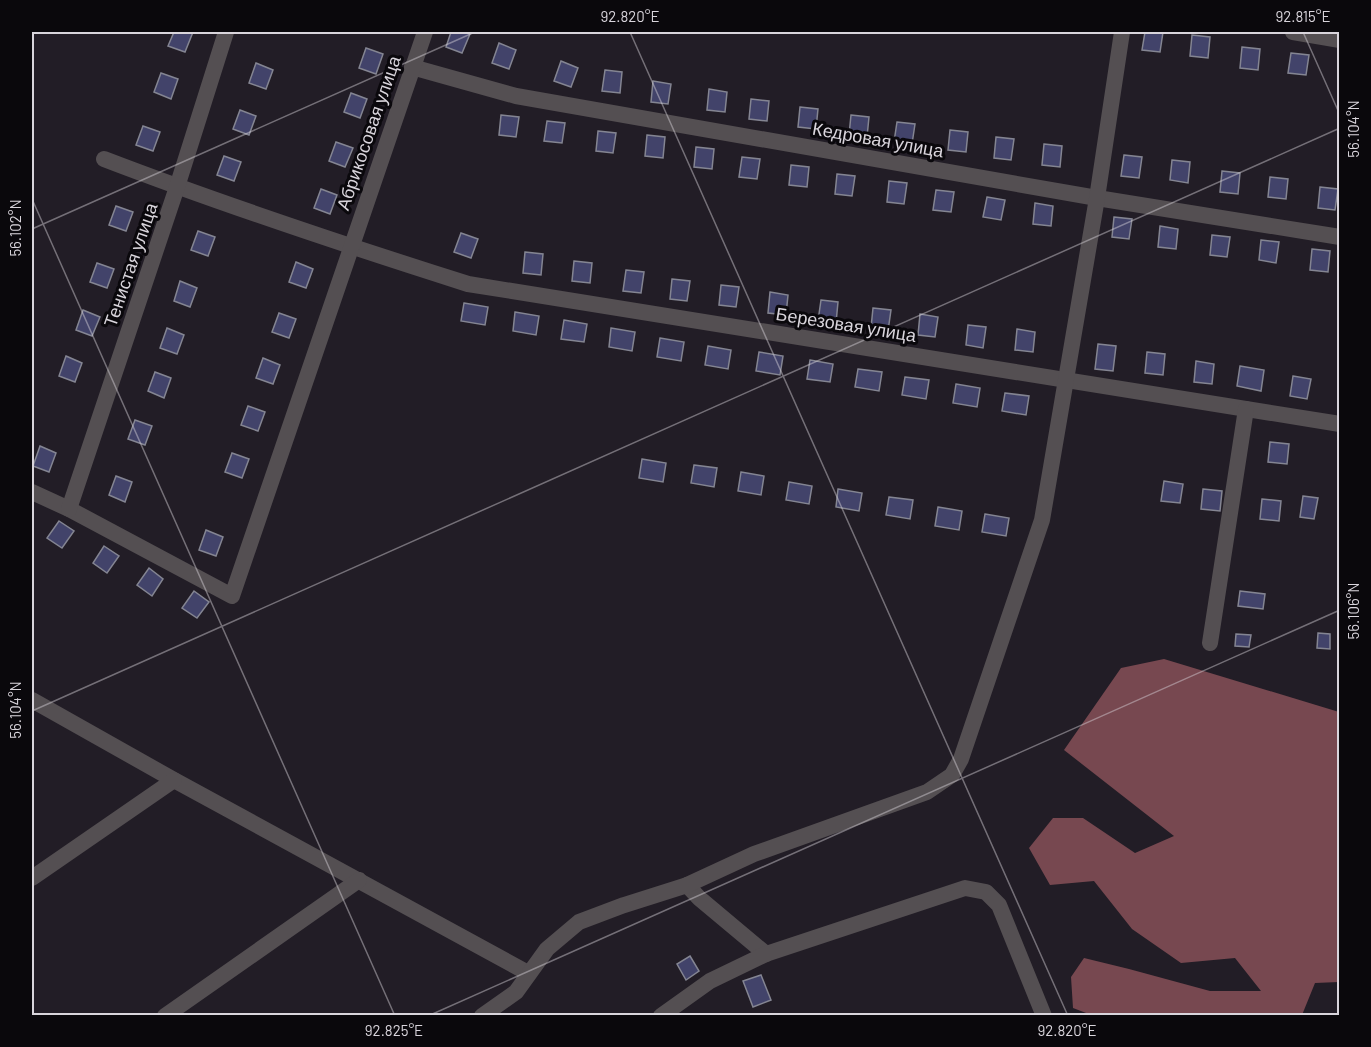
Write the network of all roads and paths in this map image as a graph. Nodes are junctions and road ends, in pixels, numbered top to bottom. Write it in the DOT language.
graph roads {
  1 [pos="226,32"];
  2 [pos="425,32"];
  3 [pos="1122,32"];
  4 [pos="1293,32"];
  5 [pos="1340,40"];
  6 [pos="412,68"];
  7 [pos="104,159"];
  8 [pos="177,187"];
  9 [pos="1097,198"];
  10 [pos="1340,237"];
  11 [pos="351,247"];
  12 [pos="1067,380"];
  13 [pos="1246,409"];
  14 [pos="1340,424"];
  15 [pos="32,492"];
  16 [pos="69,509"];
  17 [pos="1210,643"];
  18 [pos="32,700"];
  19 [pos="174,780"];
  20 [pos="32,878"];
  21 [pos="359,880"];
  22 [pos="687,885"];
  23 [pos="766,954"];
  24 [pos="528,973"];
  25 [pos="165,1016"];
  26 [pos="482,1016"];
  27 [pos="661,1016"];
  28 [pos="1044,1016"];
  1 -- 8 [label="street, Тенистая улица"];
  2 -- 6 [label="street, Абрикосовая улица"];
  3 -- 9 [label="street"];
  4 -- 5 [label="street"];
  6 -- 9 [label="street, Кедровая улица"];
  6 -- 11 [label="street, Абрикосовая улица"];
  7 -- 8 [label="street, Березовая улица"];
  8 -- 11 [label="street, Березовая улица"];
  8 -- 16 [label="street, Тенистая улица"];
  9 -- 10 [label="street, Кедровая улица"];
  9 -- 12 [label="street"];
  11 -- 12 [label="street, Березовая улица"];
  11 -- 16 [label="street, Абрикосовая улица"];
  12 -- 13 [label="street, Березовая улица"];
  12 -- 22 [label="street"];
  13 -- 14 [label="street, Березовая улица"];
  13 -- 17 [label="street"];
  15 -- 16 [label="street"];
  18 -- 19 [label="street"];
  19 -- 20 [label="street"];
  19 -- 21 [label="street"];
  21 -- 24 [label="street"];
  21 -- 25 [label="street"];
  22 -- 23 [label="street"];
  22 -- 24 [label="street"];
  23 -- 27 [label="street"];
  23 -- 28 [label="street"];
  24 -- 26 [label="street"];
}
